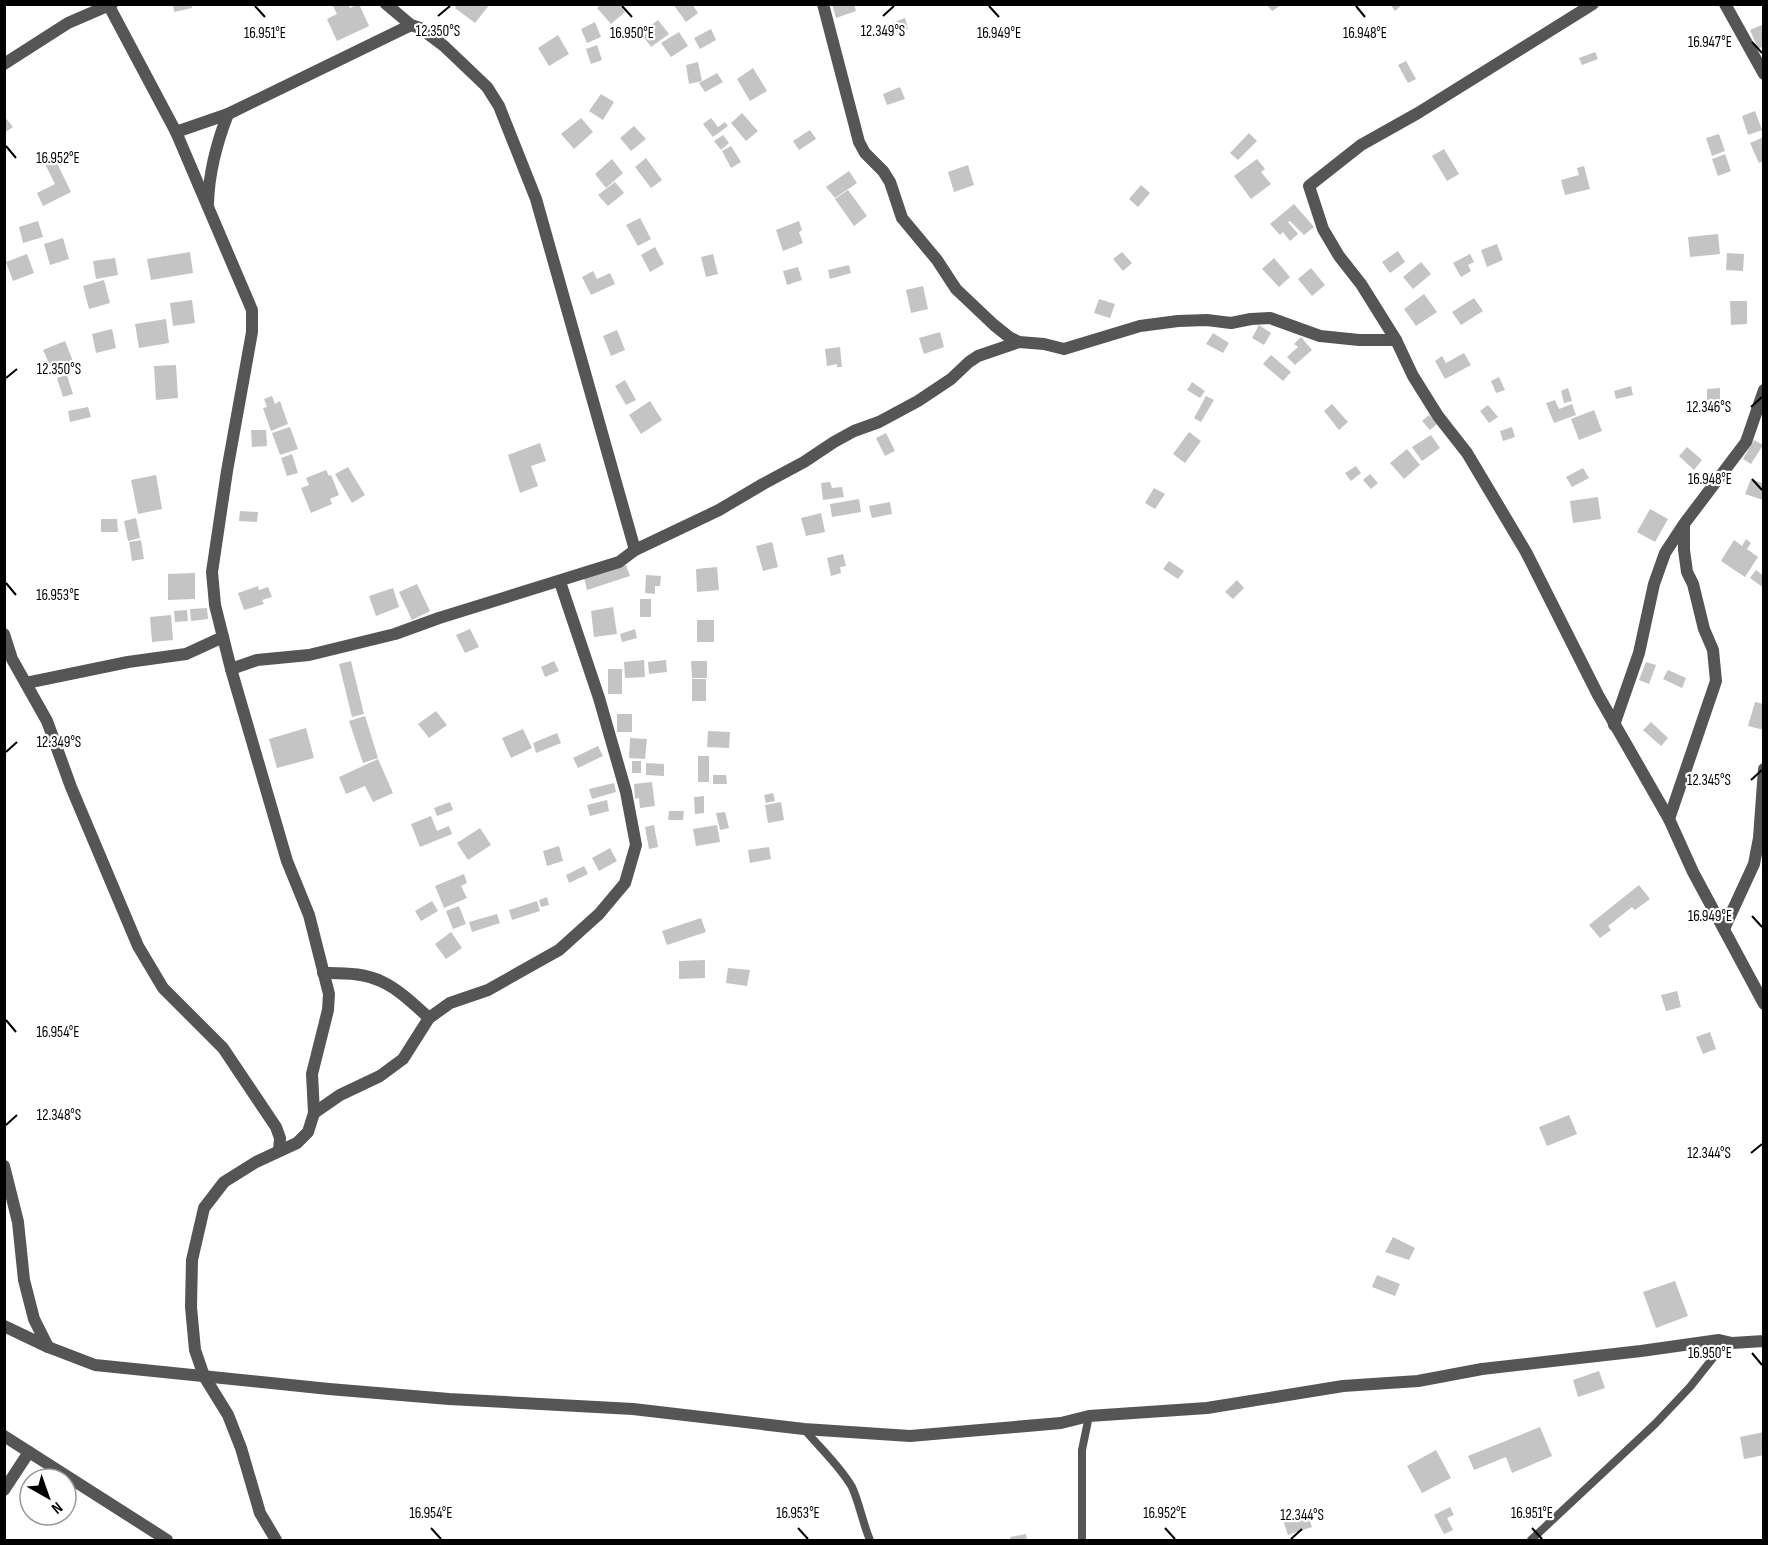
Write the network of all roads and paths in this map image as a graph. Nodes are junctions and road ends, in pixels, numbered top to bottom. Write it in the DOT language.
graph roads {
  1 [pos="386,4"];
  2 [pos="823,4"];
  3 [pos="1593,4"];
  4 [pos="1725,4"];
  5 [pos="111,5"];
  6 [pos="411,25"];
  7 [pos="4,63"];
  8 [pos="1764,74"];
  9 [pos="228,114"];
  10 [pos="176,132"];
  11 [pos="208,209"];
  12 [pos="1396,340"];
  13 [pos="1019,342"];
  14 [pos="1764,390"];
  15 [pos="1684,524"];
  16 [pos="635,550"];
  17 [pos="560,582"];
  18 [pos="4,634"];
  19 [pos="223,637"];
  20 [pos="8,660"];
  21 [pos="231,669"];
  22 [pos="26,683"];
  23 [pos="1614,725"];
  24 [pos="1764,769"];
  25 [pos="1669,819"];
  26 [pos="1724,929"];
  27 [pos="323,973"];
  28 [pos="1764,1004"];
  29 [pos="429,1018"];
  30 [pos="314,1113"];
  31 [pos="279,1151"];
  32 [pos="4,1166"];
  33 [pos="4,1326"];
  34 [pos="1719,1340"];
  35 [pos="1764,1341"];
  36 [pos="48,1347"];
  37 [pos="204,1376"];
  38 [pos="1089,1416"];
  39 [pos="804,1429"];
  40 [pos="4,1437"];
  41 [pos="30,1452"];
  42 [pos="4,1490"];
  43 [pos="167,1540"];
  44 [pos="276,1540"];
  45 [pos="870,1540"];
  46 [pos="1082,1540"];
  47 [pos="1531,1540"];
  1 -- 6 [label="street"];
  2 -- 13 [label="street"];
  3 -- 12 [label="street"];
  4 -- 8 [label="street"];
  5 -- 7 [label="street"];
  5 -- 10 [label="street"];
  6 -- 9 [label="street"];
  6 -- 16 [label="street"];
  9 -- 10 [label="street"];
  9 -- 11 [label="street"];
  10 -- 11 [label="street"];
  11 -- 19 [label="street"];
  12 -- 13 [label="street"];
  12 -- 23 [label="street"];
  13 -- 16 [label="street"];
  14 -- 15 [label="street"];
  15 -- 23 [label="street"];
  15 -- 25 [label="street"];
  16 -- 17 [label="street"];
  17 -- 21 [label="street"];
  17 -- 29 [label="street"];
  18 -- 20 [label="street"];
  19 -- 21 [label="street"];
  19 -- 22 [label="street"];
  20 -- 22 [label="street"];
  21 -- 27 [label="street"];
  22 -- 31 [label="street"];
  23 -- 25 [label="street"];
  24 -- 26 [label="street"];
  25 -- 26 [label="street"];
  26 -- 28 [label="street"];
  27 -- 29 [label="street"];
  27 -- 30 [label="street"];
  29 -- 30 [label="street"];
  30 -- 31 [label="street"];
  31 -- 37 [label="street"];
  32 -- 36 [label="street"];
  33 -- 36 [label="street"];
  34 -- 35 [label="street"];
  34 -- 38 [label="street"];
  34 -- 47 [label="lane"];
  36 -- 37 [label="street"];
  37 -- 39 [label="street"];
  37 -- 44 [label="street"];
  38 -- 39 [label="street"];
  38 -- 46 [label="lane"];
  39 -- 45 [label="lane"];
  40 -- 41 [label="street"];
  41 -- 42 [label="street"];
  41 -- 43 [label="street"];
}
